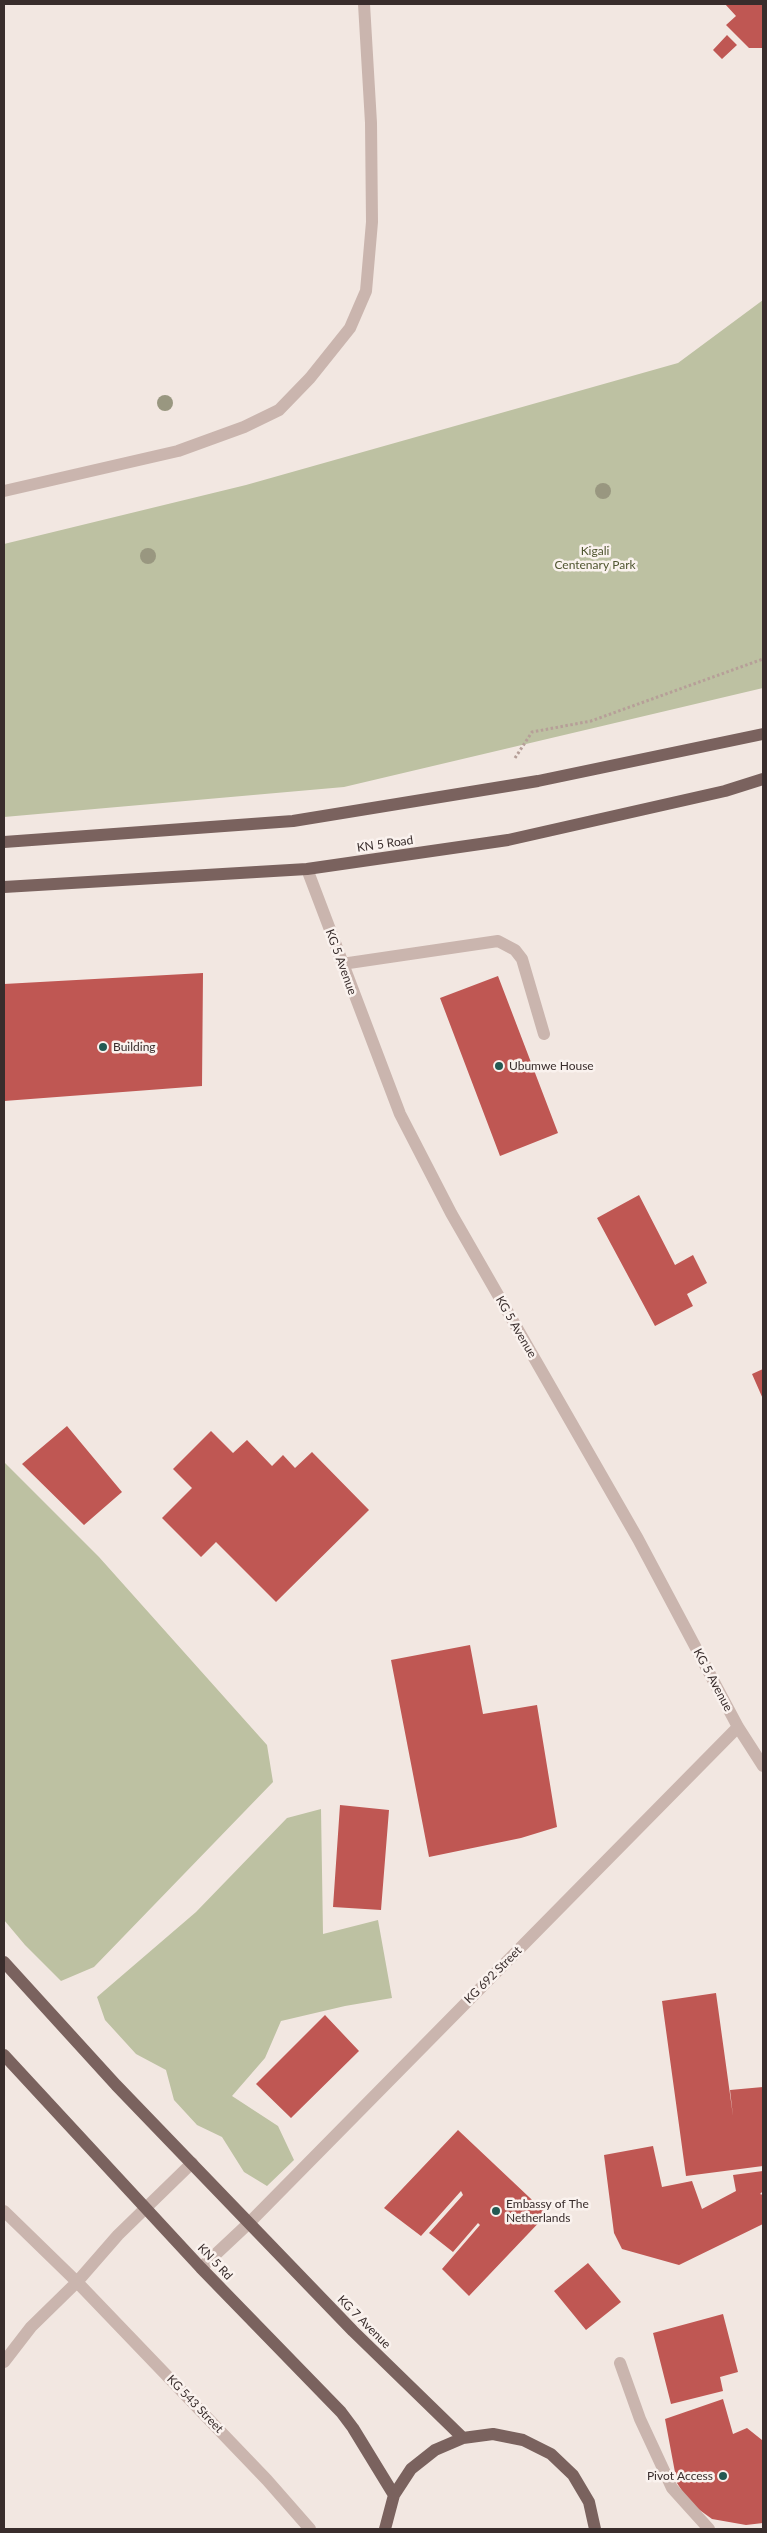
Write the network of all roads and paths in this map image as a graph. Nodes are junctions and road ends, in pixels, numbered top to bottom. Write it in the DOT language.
graph roads {
  1 [pos="364,4"];
  2 [pos="4,491"];
  3 [pos="763,659"];
  4 [pos="763,734"];
  5 [pos="763,779"];
  6 [pos="494,789"];
  7 [pos="4,842"];
  8 [pos="307,869"];
  9 [pos="4,887"];
  10 [pos="342,964"];
  11 [pos="544,1034"];
  12 [pos="738,1727"];
  13 [pos="763,1766"];
  14 [pos="4,1962"];
  15 [pos="4,2055"];
  16 [pos="192,2163"];
  17 [pos="146,2208"];
  18 [pos="4,2211"];
  19 [pos="249,2223"];
  20 [pos="201,2268"];
  21 [pos="77,2282"];
  22 [pos="4,2362"];
  23 [pos="620,2363"];
  24 [pos="462,2438"];
  25 [pos="394,2495"];
  26 [pos="310,2529"];
  27 [pos="385,2529"];
  28 [pos="595,2529"];
  29 [pos="709,2529"];
  1 -- 2 [label="street"];
  3 -- 6 [label="path"];
  4 -- 6 [label="main road"];
  5 -- 8 [label="main road, KN 5 Road"];
  6 -- 7 [label="main road"];
  8 -- 9 [label="main road, KN 5 Road"];
  8 -- 10 [label="street, KG 5 Avenue"];
  10 -- 11 [label="street"];
  10 -- 12 [label="street, KG 5 Avenue"];
  12 -- 13 [label="street, KG 5 Avenue"];
  12 -- 19 [label="street, KG 692 Street"];
  14 -- 16 [label="main road"];
  15 -- 17 [label="main road, KN 5 Rd"];
  16 -- 17 [label="street"];
  16 -- 19 [label="main road"];
  17 -- 20 [label="main road, KN 5 Rd"];
  17 -- 21 [label="street"];
  18 -- 21 [label="street, KG 543 Street"];
  19 -- 20 [label="street, KG 692 Street"];
  19 -- 24 [label="main road, KG 7 Avenue"];
  20 -- 25 [label="main road, KN 5 Rd"];
  21 -- 22 [label="street"];
  21 -- 26 [label="street, KG 543 Street"];
  23 -- 29 [label="street"];
  24 -- 25 [label="main road"];
  24 -- 28 [label="main road"];
  25 -- 27 [label="main road"];
}
